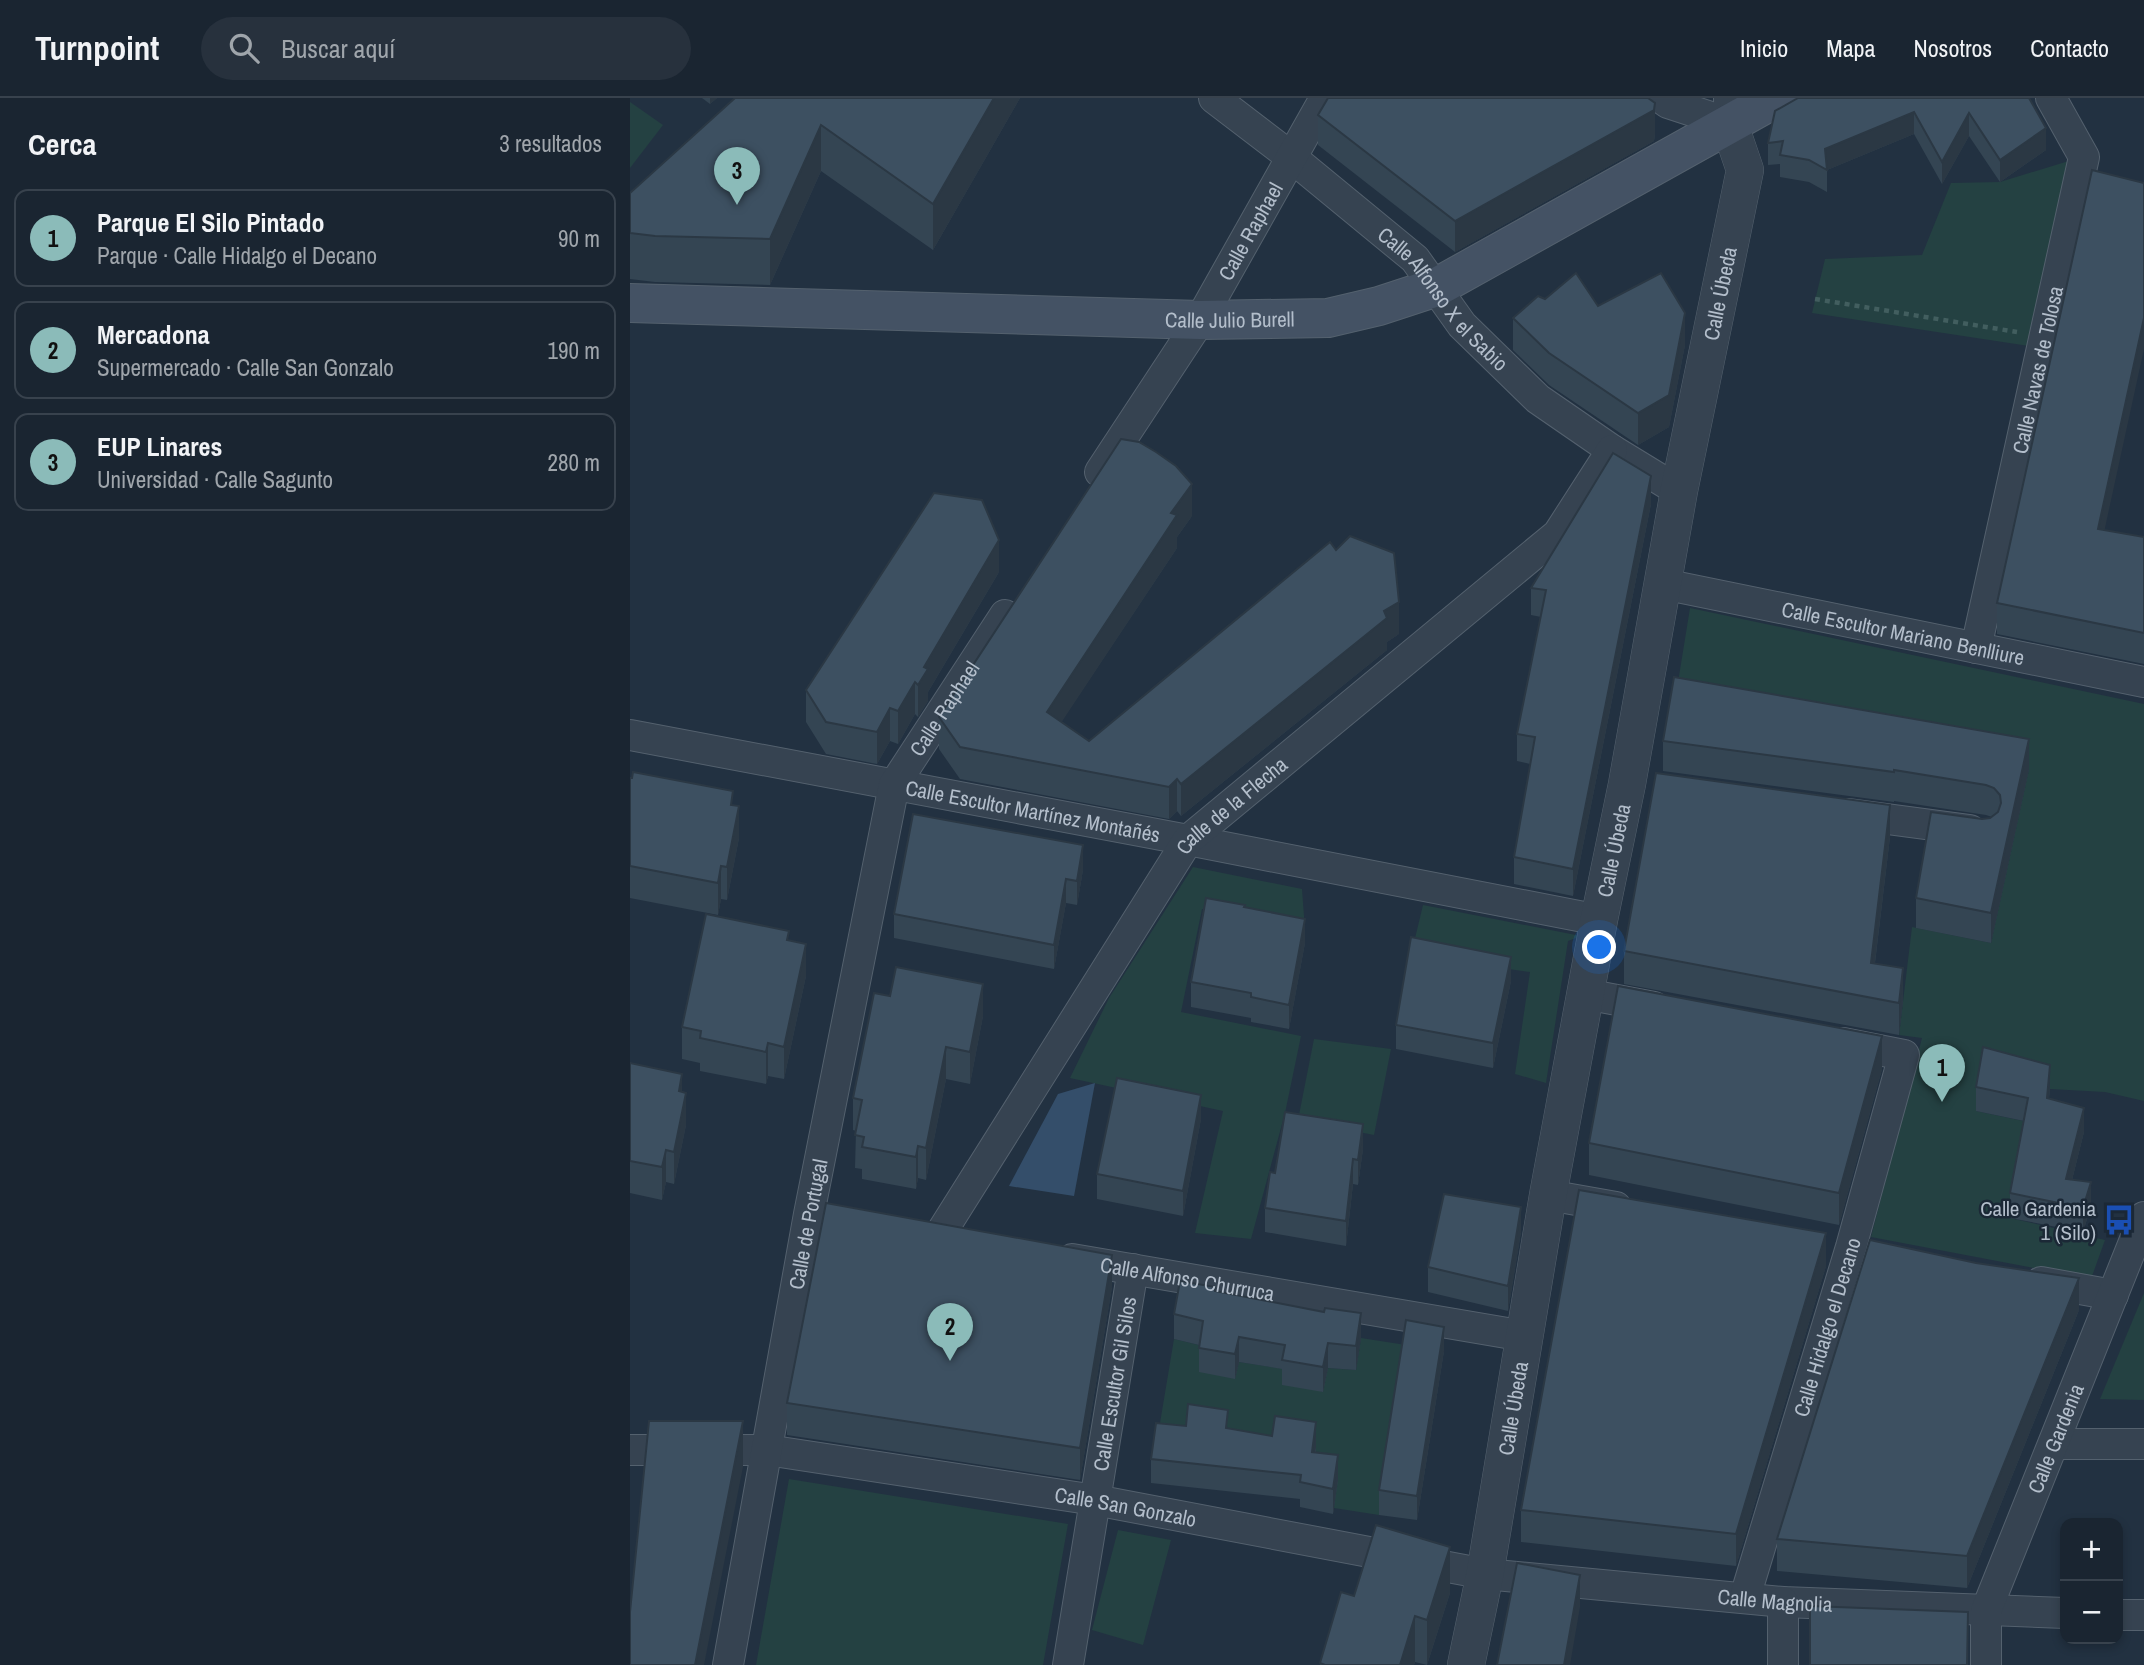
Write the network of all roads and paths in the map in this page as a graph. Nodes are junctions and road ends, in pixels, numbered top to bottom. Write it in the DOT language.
graph roads {
  1 [pos="1213,98"];
  2 [pos="1325,98"];
  3 [pos="1661,98"];
  4 [pos="1776,98"];
  5 [pos="2051,98"];
  6 [pos="1729,110"];
  7 [pos="1291,157"];
  8 [pos="1437,287"];
  9 [pos="1815,299"];
  10 [pos="630,303"];
  11 [pos="1200,320"];
  12 [pos="2018,332"];
  13 [pos="1612,450"];
  14 [pos="1679,491"];
  15 [pos="1085,494"];
  16 [pos="1662,584"];
  17 [pos="1024,587"];
  18 [pos="1976,648"];
  19 [pos="2144,682"];
  20 [pos="630,735"];
  21 [pos="894,785"];
  22 [pos="1819,810"];
  23 [pos="1984,832"];
  24 [pos="1188,840"];
  25 [pos="1598,920"];
  26 [pos="1585,994"];
  27 [pos="1678,1012"];
  28 [pos="1811,1037"];
  29 [pos="1548,1195"];
  30 [pos="1644,1212"];
  31 [pos="2144,1217"];
  32 [pos="939,1236"];
  33 [pos="1042,1254"];
  34 [pos="1133,1269"];
  35 [pos="2008,1276"];
  36 [pos="2113,1295"];
  37 [pos="1524,1336"];
  38 [pos="2054,1444"];
  39 [pos="2144,1444"];
  40 [pos="630,1450"];
  41 [pos="767,1450"];
  42 [pos="1096,1500"];
  43 [pos="1485,1574"];
  44 [pos="1745,1597"];
  45 [pos="1783,1602"];
  46 [pos="1986,1611"];
  47 [pos="2060,1614"];
  48 [pos="2123,1615"];
  49 [pos="2144,1615"];
  50 [pos="728,1665"];
  51 [pos="1068,1665"];
  52 [pos="1466,1665"];
  53 [pos="1783,1665"];
  54 [pos="1986,1665"];
  1 -- 7 [label="street, Calle Alfonso X el Sabio"];
  2 -- 7 [label="street, Calle Raphael"];
  3 -- 6 [label="street"];
  4 -- 6 [label="main road, Calle Julio Burell"];
  5 -- 18 [label="street, Calle Navas de Tolosa"];
  6 -- 8 [label="main road, Calle Julio Burell"];
  6 -- 14 [label="street, Calle Úbeda"];
  7 -- 8 [label="street, Calle Alfonso X el Sabio"];
  7 -- 11 [label="street, Calle Raphael"];
  8 -- 11 [label="main road, Calle Julio Burell"];
  8 -- 13 [label="street, Calle Alfonso X el Sabio"];
  9 -- 12 [label="path"];
  10 -- 11 [label="main road, Calle Julio Burell"];
  11 -- 15 [label="street, Calle Raphael"];
  13 -- 14 [label="street, Calle Alfonso X el Sabio"];
  13 -- 24 [label="street, Calle de la Flecha"];
  14 -- 16 [label="street, Calle Úbeda"];
  16 -- 18 [label="street, Calle Escultor Mariano Benlliure"];
  16 -- 25 [label="street, Calle Úbeda"];
  17 -- 21 [label="street, Calle Raphael"];
  18 -- 19 [label="street, Calle Escultor Mariano Benlliure"];
  20 -- 21 [label="street, Calle Escultor Martínez Montañés"];
  21 -- 24 [label="street, Calle Escultor Martínez Montañés"];
  21 -- 41 [label="street, Calle de Portugal"];
  22 -- 23 [label="street"];
  24 -- 25 [label="street, Calle Escultor Martínez Montañés"];
  24 -- 32 [label="street, Calle de la Flecha"];
  25 -- 26 [label="street, Calle Úbeda"];
  26 -- 27 [label="street"];
  26 -- 29 [label="street, Calle Úbeda"];
  28 -- 44 [label="street, Calle Hidalgo el Decano"];
  29 -- 30 [label="street"];
  29 -- 37 [label="street, Calle Úbeda"];
  31 -- 36 [label="street, Calle Gardenia"];
  33 -- 34 [label="street, Calle Alfonso Churruca"];
  34 -- 37 [label="street, Calle Alfonso Churruca"];
  34 -- 42 [label="street, Calle Escultor Gil Silos"];
  35 -- 36 [label="street"];
  36 -- 38 [label="street, Calle Gardenia"];
  37 -- 43 [label="street, Calle Úbeda"];
  38 -- 39 [label="street"];
  38 -- 46 [label="street, Calle Gardenia"];
  40 -- 41 [label="street, Calle San Gonzalo"];
  41 -- 42 [label="street, Calle San Gonzalo"];
  41 -- 50 [label="street, Calle de Portugal"];
  42 -- 43 [label="street, Calle San Gonzalo"];
  42 -- 51 [label="street, Calle Escultor Gil Silos"];
  43 -- 44 [label="street, Calle Magnolia"];
  43 -- 52 [label="street, Calle Úbeda"];
  44 -- 45 [label="street, Calle Magnolia"];
  45 -- 46 [label="street, Calle Magnolia"];
  45 -- 53 [label="street"];
  46 -- 47 [label="street, Calle Magnolia"];
  46 -- 54 [label="street, Calle Gardenia"];
  48 -- 49 [label="street"];
}
